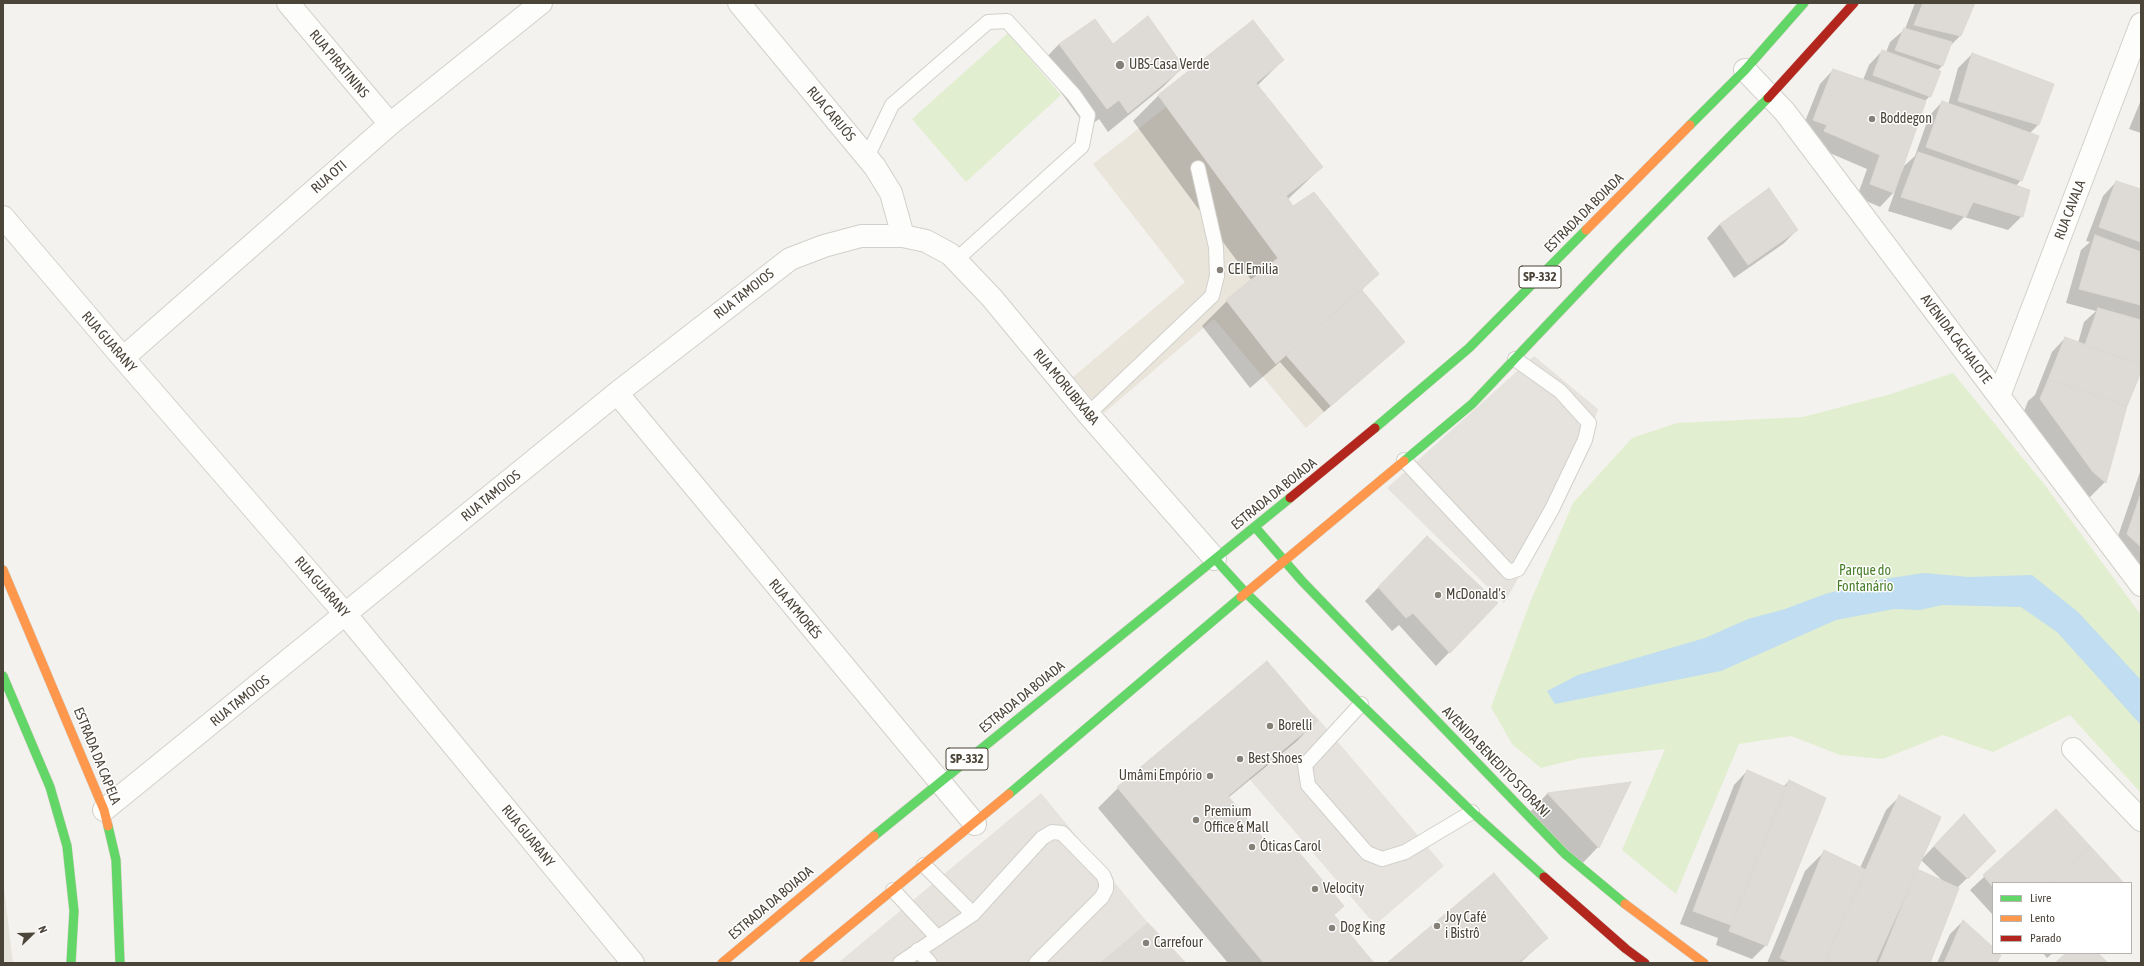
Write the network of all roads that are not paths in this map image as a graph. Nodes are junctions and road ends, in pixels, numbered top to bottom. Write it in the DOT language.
graph roads {
  1 [pos="288,3"];
  2 [pos="541,3"];
  3 [pos="739,3"];
  4 [pos="1804,3"];
  5 [pos="1854,3"];
  6 [pos="2141,24"];
  7 [pos="1745,70"];
  8 [pos="1770,96"];
  9 [pos="390,124"];
  10 [pos="867,157"];
  11 [pos="1198,168"];
  12 [pos="3,217"];
  13 [pos="903,236"];
  14 [pos="956,260"];
  15 [pos="122,358"];
  16 [pos="1515,359"];
  17 [pos="617,393"];
  18 [pos="1999,396"];
  19 [pos="1088,414"];
  20 [pos="1404,460"];
  21 [pos="1255,527"];
  22 [pos="1215,559"];
  23 [pos="1285,560"];
  24 [pos="3,570"];
  25 [pos="2141,585"];
  26 [pos="1246,593"];
  27 [pos="346,615"];
  28 [pos="3,676"];
  29 [pos="1361,704"];
  30 [pos="2073,749"];
  31 [pos="938,782"];
  32 [pos="104,810"];
  33 [pos="1472,812"];
  34 [pos="2141,820"];
  35 [pos="975,824"];
  36 [pos="924,865"];
  37 [pos="893,890"];
  38 [pos="973,914"];
  39 [pos="938,938"];
  40 [pos="918,950"];
  41 [pos="71,963"];
  42 [pos="120,963"];
  43 [pos="632,963"];
  44 [pos="722,963"];
  45 [pos="804,963"];
  46 [pos="900,963"];
  47 [pos="930,963"];
  48 [pos="1036,963"];
  49 [pos="1645,963"];
  50 [pos="1704,963"];
  1 -- 9 [label="street, RUA PIRATININS"];
  2 -- 9 [label="street, RUA OTI"];
  3 -- 10 [label="street, RUA CARIJÓS"];
  4 -- 7 [label="main road, ESTRADA DA BOIADA / SP-332"];
  5 -- 8 [label="main road, SP-332"];
  6 -- 18 [label="street, RUA CAVALA"];
  7 -- 8 [label="street, AVENIDA CACHALOTE"];
  7 -- 21 [label="main road, ESTRADA DA BOIADA / SP-332"];
  8 -- 16 [label="main road, SP-332"];
  8 -- 18 [label="street, AVENIDA CACHALOTE"];
  9 -- 15 [label="street, RUA OTI"];
  10 -- 13 [label="street, RUA CARIJÓS"];
  10 -- 14 [label="lane"];
  11 -- 19 [label="lane"];
  12 -- 15 [label="street, RUA GUARANY"];
  13 -- 14 [label="street, RUA MORUBIXABA"];
  13 -- 17 [label="street, RUA TAMOIOS"];
  14 -- 19 [label="street, RUA MORUBIXABA"];
  15 -- 27 [label="street, RUA GUARANY"];
  16 -- 20 [label="main road, SP-332"];
  16 -- 20 [label="lane"];
  17 -- 27 [label="street, RUA TAMOIOS"];
  17 -- 31 [label="street, RUA AYMORÉS"];
  18 -- 25 [label="street, AVENIDA CACHALOTE"];
  19 -- 22 [label="street, RUA MORUBIXABA"];
  20 -- 23 [label="main road, SP-332"];
  21 -- 22 [label="main road, ESTRADA DA BOIADA / SP-332"];
  21 -- 23 [label="main road, AVENIDA BENEDITO STORANI"];
  22 -- 26 [label="main road"];
  22 -- 31 [label="main road, ESTRADA DA BOIADA / SP-332"];
  23 -- 26 [label="main road, SP-332"];
  23 -- 50 [label="main road, AVENIDA BENEDITO STORANI"];
  24 -- 32 [label="main road, ESTRADA DA CAPELA"];
  26 -- 29 [label="main road"];
  26 -- 35 [label="main road, SP-332"];
  27 -- 32 [label="street, RUA TAMOIOS"];
  27 -- 43 [label="street, RUA GUARANY"];
  28 -- 41 [label="main road"];
  29 -- 33 [label="main road"];
  29 -- 33 [label="lane"];
  30 -- 34 [label="street"];
  31 -- 35 [label="street, RUA AYMORÉS"];
  31 -- 44 [label="main road, ESTRADA DA BOIADA / SP-332"];
  32 -- 42 [label="main road, ESTRADA DA CAPELA"];
  33 -- 49 [label="main road"];
  35 -- 36 [label="main road, SP-332"];
  36 -- 37 [label="main road, SP-332"];
  36 -- 38 [label="lane"];
  37 -- 39 [label="lane"];
  37 -- 45 [label="main road, SP-332"];
  38 -- 39 [label="lane"];
  38 -- 48 [label="lane"];
  39 -- 40 [label="lane"];
  40 -- 46 [label="lane"];
  40 -- 47 [label="lane"];
}
